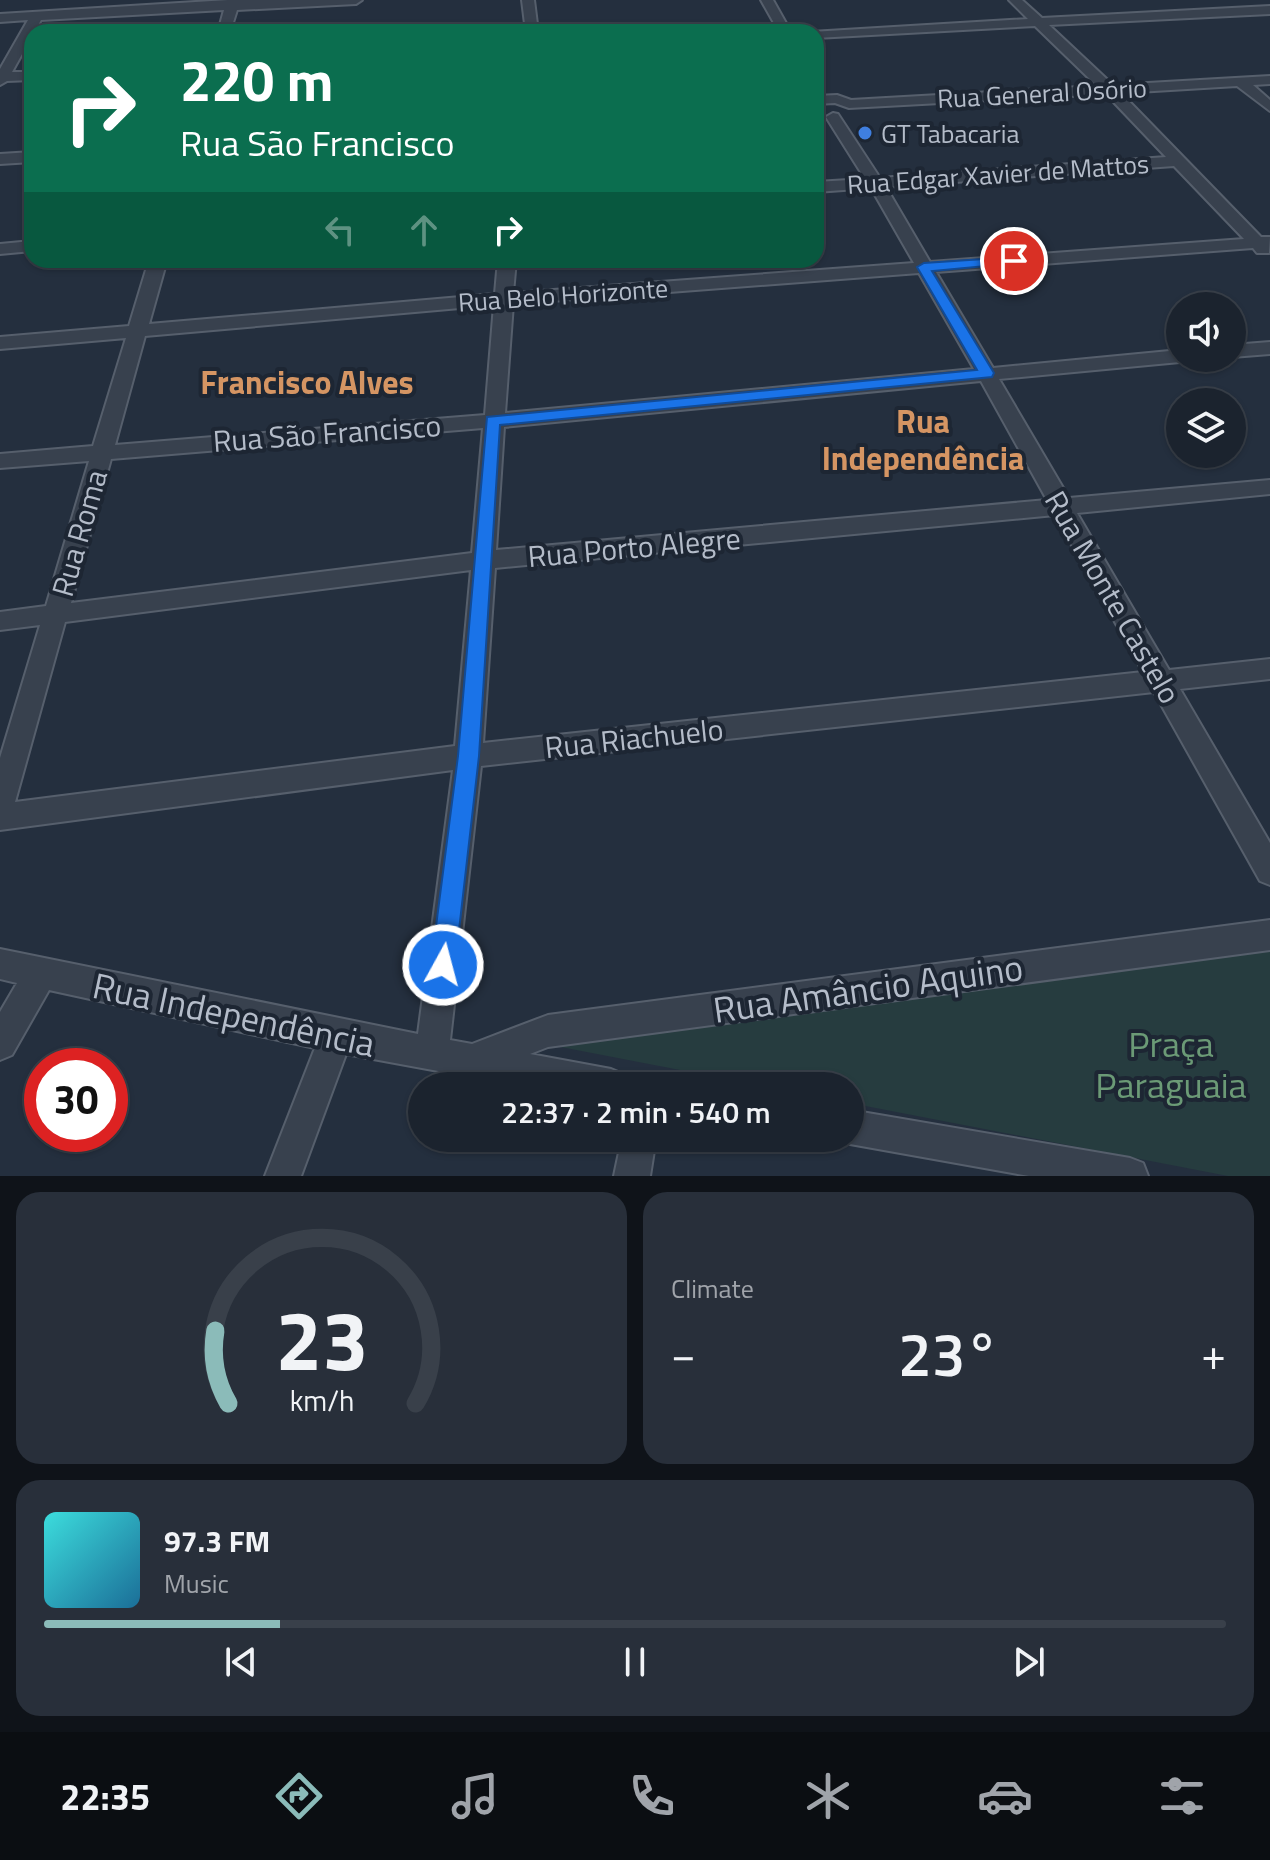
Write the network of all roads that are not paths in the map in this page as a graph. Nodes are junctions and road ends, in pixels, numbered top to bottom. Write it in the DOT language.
graph roads {
  1 [pos="356,0"];
  2 [pos="528,0"];
  3 [pos="767,0"];
  4 [pos="1015,0"];
  5 [pos="233,3"];
  6 [pos="1270,10"];
  7 [pos="37,16"];
  8 [pos="0,18"];
  9 [pos="1036,22"];
  10 [pos="32,24"];
  11 [pos="226,24"];
  12 [pos="531,24"];
  13 [pos="780,24"];
  14 [pos="824,34"];
  15 [pos="24,38"];
  16 [pos="24,77"];
  17 [pos="1,78"];
  18 [pos="1270,80"];
  19 [pos="1240,81"];
  20 [pos="1109,89"];
  21 [pos="825,103"];
  22 [pos="1270,107"];
  23 [pos="24,158"];
  24 [pos="0,159"];
  25 [pos="1179,161"];
  26 [pos="876,183"];
  27 [pos="824,186"];
  28 [pos="1263,242"];
  29 [pos="24,247"];
  30 [pos="0,249"];
  31 [pos="1270,257"];
  32 [pos="924,267"];
  33 [pos="156,268"];
  34 [pos="506,268"];
  35 [pos="504,299"];
  36 [pos="138,329"];
  37 [pos="0,343"];
  38 [pos="1270,348"];
  39 [pos="1246,350"];
  40 [pos="1166,357"];
  41 [pos="986,373"];
  42 [pos="493,421"];
  43 [pos="103,450"];
  44 [pos="0,461"];
  45 [pos="1270,487"];
  46 [pos="1061,507"];
  47 [pos="484,560"];
  48 [pos="56,613"];
  49 [pos="0,621"];
  50 [pos="1270,669"];
  51 [pos="1162,681"];
  52 [pos="468,756"];
  53 [pos="0,805"];
  54 [pos="0,817"];
  55 [pos="1270,871"];
  56 [pos="1270,935"];
  57 [pos="0,964"];
  58 [pos="41,973"];
  59 [pos="336,1036"];
  60 [pos="0,1043"];
  61 [pos="432,1054"];
  62 [pos="471,1061"];
  63 [pos="533,1072"];
  64 [pos="864,1130"];
  65 [pos="636,1152"];
  66 [pos="998,1164"];
  67 [pos="283,1176"];
  68 [pos="632,1176"];
  69 [pos="1130,1176"];
  1 -- 5 [label="street"];
  2 -- 12 [label="street"];
  3 -- 13 [label="street"];
  4 -- 9 [label="street"];
  5 -- 7 [label="street"];
  5 -- 11 [label="street"];
  6 -- 9 [label="street"];
  7 -- 8 [label="street"];
  7 -- 10 [label="street"];
  9 -- 14 [label="street"];
  9 -- 20 [label="street"];
  15 -- 17 [label="street"];
  16 -- 17 [label="street"];
  18 -- 19 [label="street, Rua General Osório"];
  19 -- 20 [label="street, Rua General Osório"];
  19 -- 22 [label="street"];
  20 -- 21 [label="street, Rua General Osório"];
  20 -- 25 [label="street"];
  21 -- 26 [label="street, Rua Monte Castelo"];
  23 -- 24 [label="street"];
  25 -- 26 [label="street, Rua Edgar Xavier de Mattos"];
  25 -- 28 [label="street"];
  26 -- 27 [label="street, Rua Edgar Xavier de Mattos"];
  26 -- 32 [label="street, Rua Monte Castelo"];
  28 -- 31 [label="street"];
  28 -- 32 [label="street, Rua Belo Horizonte"];
  29 -- 30 [label="street"];
  32 -- 35 [label="street, Rua Belo Horizonte"];
  32 -- 41 [label="street, Rua Monte Castelo"];
  33 -- 36 [label="street, Rua Roma"];
  34 -- 35 [label="street"];
  35 -- 36 [label="street, Rua Belo Horizonte"];
  35 -- 42 [label="street"];
  36 -- 37 [label="street, Rua Belo Horizonte"];
  36 -- 43 [label="street, Rua Roma"];
  38 -- 39 [label="street"];
  40 -- 41 [label="street, Rua São Francisco"];
  41 -- 42 [label="street, Rua São Francisco"];
  41 -- 46 [label="street, Rua Monte Castelo"];
  42 -- 43 [label="street, Rua São Francisco"];
  42 -- 47 [label="street"];
  43 -- 44 [label="street, Rua São Francisco"];
  43 -- 48 [label="street, Rua Roma"];
  45 -- 46 [label="street, Rua Porto Alegre"];
  46 -- 47 [label="street, Rua Porto Alegre"];
  46 -- 51 [label="street, Rua Monte Castelo"];
  47 -- 48 [label="street, Rua Porto Alegre"];
  47 -- 52 [label="street"];
  48 -- 49 [label="street, Rua Porto Alegre"];
  48 -- 53 [label="street, Rua Roma"];
  50 -- 51 [label="street, Rua Riachuelo"];
  51 -- 52 [label="street, Rua Riachuelo"];
  51 -- 55 [label="street, Rua Monte Castelo"];
  52 -- 54 [label="street, Rua Riachuelo"];
  52 -- 61 [label="street"];
  56 -- 62 [label="street, Rua Amâncio Aquino"];
  57 -- 58 [label="street, Rua Independência"];
  58 -- 59 [label="street, Rua Independência"];
  58 -- 60 [label="street"];
  59 -- 61 [label="street, Rua Independência"];
  59 -- 67 [label="street"];
  61 -- 62 [label="street, Rua Independência"];
  62 -- 63 [label="street, Rua Independência"];
  64 -- 66 [label="street"];
  65 -- 68 [label="street"];
  66 -- 69 [label="street"];
}
